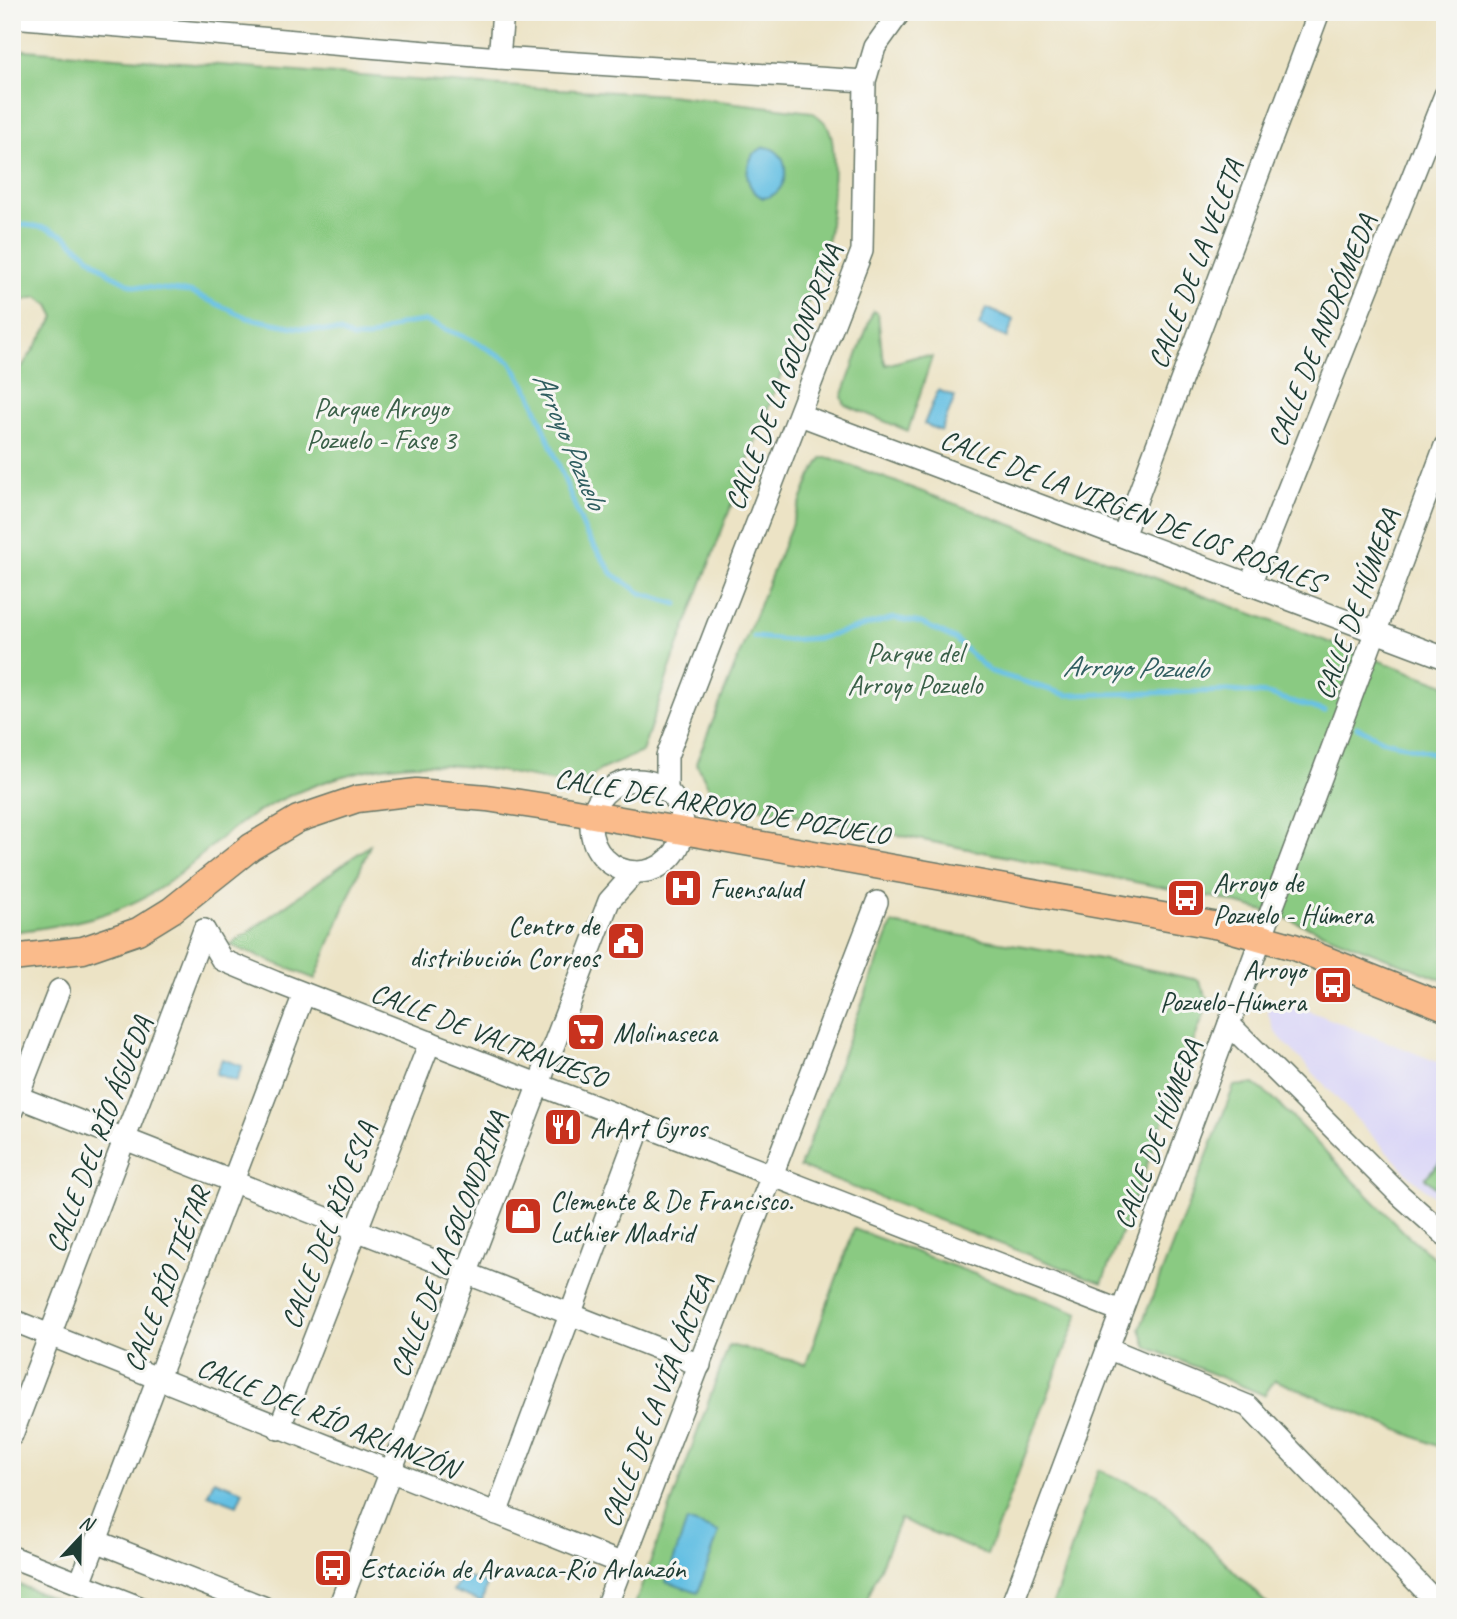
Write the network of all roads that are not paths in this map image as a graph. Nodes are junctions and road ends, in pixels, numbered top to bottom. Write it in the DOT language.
graph roads {
  1 [pos="503,12"];
  2 [pos="900,12"];
  3 [pos="1319,12"];
  4 [pos="56,16"];
  5 [pos="12,17"];
  6 [pos="499,58"];
  7 [pos="865,81"];
  8 [pos="1445,95"];
  9 [pos="800,415"];
  10 [pos="1445,446"];
  11 [pos="1122,536"];
  12 [pos="1250,585"];
  13 [pos="1376,632"];
  14 [pos="1445,658"];
  15 [pos="667,756"];
  16 [pos="638,781"];
  17 [pos="667,792"];
  18 [pos="592,816"];
  19 [pos="682,832"];
  20 [pos="608,862"];
  21 [pos="635,872"];
  22 [pos="609,901"];
  23 [pos="877,902"];
  24 [pos="204,930"];
  25 [pos="1263,937"];
  26 [pos="12,958"];
  27 [pos="59,990"];
  28 [pos="304,993"];
  29 [pos="1445,1007"];
  30 [pos="1229,1024"];
  31 [pos="430,1042"];
  32 [pos="539,1085"];
  33 [pos="15,1104"];
  34 [pos="641,1124"];
  35 [pos="127,1139"];
  36 [pos="774,1176"];
  37 [pos="233,1181"];
  38 [pos="357,1229"];
  39 [pos="1445,1235"];
  40 [pos="468,1273"];
  41 [pos="1121,1311"];
  42 [pos="570,1314"];
  43 [pos="12,1320"];
  44 [pos="51,1335"];
  45 [pos="1107,1348"];
  46 [pos="700,1365"];
  47 [pos="158,1379"];
  48 [pos="279,1429"];
  49 [pos="12,1435"];
  50 [pos="391,1473"];
  51 [pos="496,1514"];
  52 [pos="96,1541"];
  53 [pos="12,1557"];
  54 [pos="623,1564"];
  55 [pos="80,1583"];
  56 [pos="139,1607"];
  57 [pos="263,1607"];
  58 [pos="339,1607"];
  59 [pos="606,1607"];
  60 [pos="1011,1607"];
  61 [pos="1441,1607"];
  1 -- 6 [label="street"];
  2 -- 7 [label="street, CALLE DE LA GOLONDRINA"];
  3 -- 11 [label="street, CALLE DE LA VELETA"];
  4 -- 5 [label="street"];
  4 -- 6 [label="street"];
  6 -- 7 [label="street"];
  7 -- 9 [label="street, CALLE DE LA GOLONDRINA"];
  8 -- 12 [label="street, CALLE DE ANDRÓMEDA"];
  9 -- 11 [label="street, CALLE DE LA VIRGEN DE LOS ROSALES"];
  9 -- 15 [label="street, CALLE DE LA GOLONDRINA"];
  10 -- 13 [label="street, CALLE DE HÚMERA"];
  11 -- 12 [label="street, CALLE DE LA VIRGEN DE LOS ROSALES"];
  12 -- 13 [label="street, CALLE DE LA VIRGEN DE LOS ROSALES"];
  13 -- 14 [label="street, CALLE DE LA VIRGEN DE LOS ROSALES"];
  13 -- 25 [label="street, CALLE DE HÚMERA"];
  15 -- 16 [label="street, CALLE DE LA GOLONDRINA"];
  15 -- 17 [label="street, CALLE DE LA GOLONDRINA"];
  16 -- 17 [label="street"];
  16 -- 18 [label="street, CALLE DE LA GOLONDRINA"];
  17 -- 19 [label="street"];
  18 -- 19 [label="main road, CALLE DEL ARROYO DE POZUELO"];
  18 -- 20 [label="street"];
  18 -- 26 [label="main road, CALLE DEL ARROYO DE POZUELO"];
  19 -- 21 [label="street"];
  19 -- 25 [label="main road, CALLE DEL ARROYO DE POZUELO"];
  20 -- 21 [label="street"];
  20 -- 22 [label="street, CALLE DE LA GOLONDRINA"];
  21 -- 22 [label="street, CALLE DE LA GOLONDRINA"];
  22 -- 32 [label="street, CALLE DE LA GOLONDRINA"];
  23 -- 36 [label="street, CALLE DE LA VÍA LÁCTEA"];
  24 -- 28 [label="street, CALLE DE VALTRAVIESO"];
  24 -- 35 [label="street, CALLE DEL RÍO ÁGUEDA"];
  25 -- 29 [label="main road, CALLE DEL ARROYO DE POZUELO"];
  25 -- 30 [label="street, CALLE DE HÚMERA"];
  27 -- 33 [label="street"];
  28 -- 31 [label="street, CALLE DE VALTRAVIESO"];
  28 -- 37 [label="street, CALLE RÍO TIÉTAR"];
  30 -- 39 [label="street"];
  30 -- 41 [label="street, CALLE DE HÚMERA"];
  31 -- 32 [label="street, CALLE DE VALTRAVIESO"];
  31 -- 38 [label="street, CALLE DEL RÍO ESLA"];
  32 -- 34 [label="street, CALLE DE VALTRAVIESO"];
  32 -- 40 [label="street, CALLE DE LA GOLONDRINA"];
  33 -- 35 [label="street"];
  34 -- 36 [label="street, CALLE DE VALTRAVIESO"];
  34 -- 42 [label="street"];
  35 -- 37 [label="street"];
  35 -- 44 [label="street, CALLE DEL RÍO ÁGUEDA"];
  36 -- 41 [label="street, CALLE DE VALTRAVIESO"];
  36 -- 46 [label="street, CALLE DE LA VÍA LÁCTEA"];
  37 -- 38 [label="street"];
  37 -- 47 [label="street, CALLE RÍO TIÉTAR"];
  38 -- 40 [label="street"];
  38 -- 48 [label="street, CALLE DEL RÍO ESLA"];
  40 -- 42 [label="street"];
  40 -- 50 [label="street, CALLE DE LA GOLONDRINA"];
  41 -- 45 [label="street, CALLE DE HÚMERA"];
  42 -- 46 [label="street"];
  42 -- 51 [label="street"];
  43 -- 44 [label="street, CALLE DEL RÍO ARLANZÓN"];
  44 -- 47 [label="street, CALLE DEL RÍO ARLANZÓN"];
  44 -- 49 [label="street, CALLE DEL RÍO ÁGUEDA"];
  45 -- 60 [label="street, CALLE DE HÚMERA"];
  45 -- 61 [label="street"];
  46 -- 54 [label="street, CALLE DE LA VÍA LÁCTEA"];
  47 -- 48 [label="street, CALLE DEL RÍO ARLANZÓN"];
  47 -- 52 [label="street, CALLE RÍO TIÉTAR"];
  48 -- 50 [label="street, CALLE DEL RÍO ARLANZÓN"];
  50 -- 51 [label="street, CALLE DEL RÍO ARLANZÓN"];
  50 -- 58 [label="street, CALLE DE LA GOLONDRINA"];
  51 -- 54 [label="street, CALLE DEL RÍO ARLANZÓN"];
  52 -- 55 [label="street, CALLE RÍO TIÉTAR"];
  52 -- 57 [label="street"];
  53 -- 55 [label="street"];
  54 -- 59 [label="street, CALLE DE LA VÍA LÁCTEA"];
  55 -- 56 [label="street"];
}
